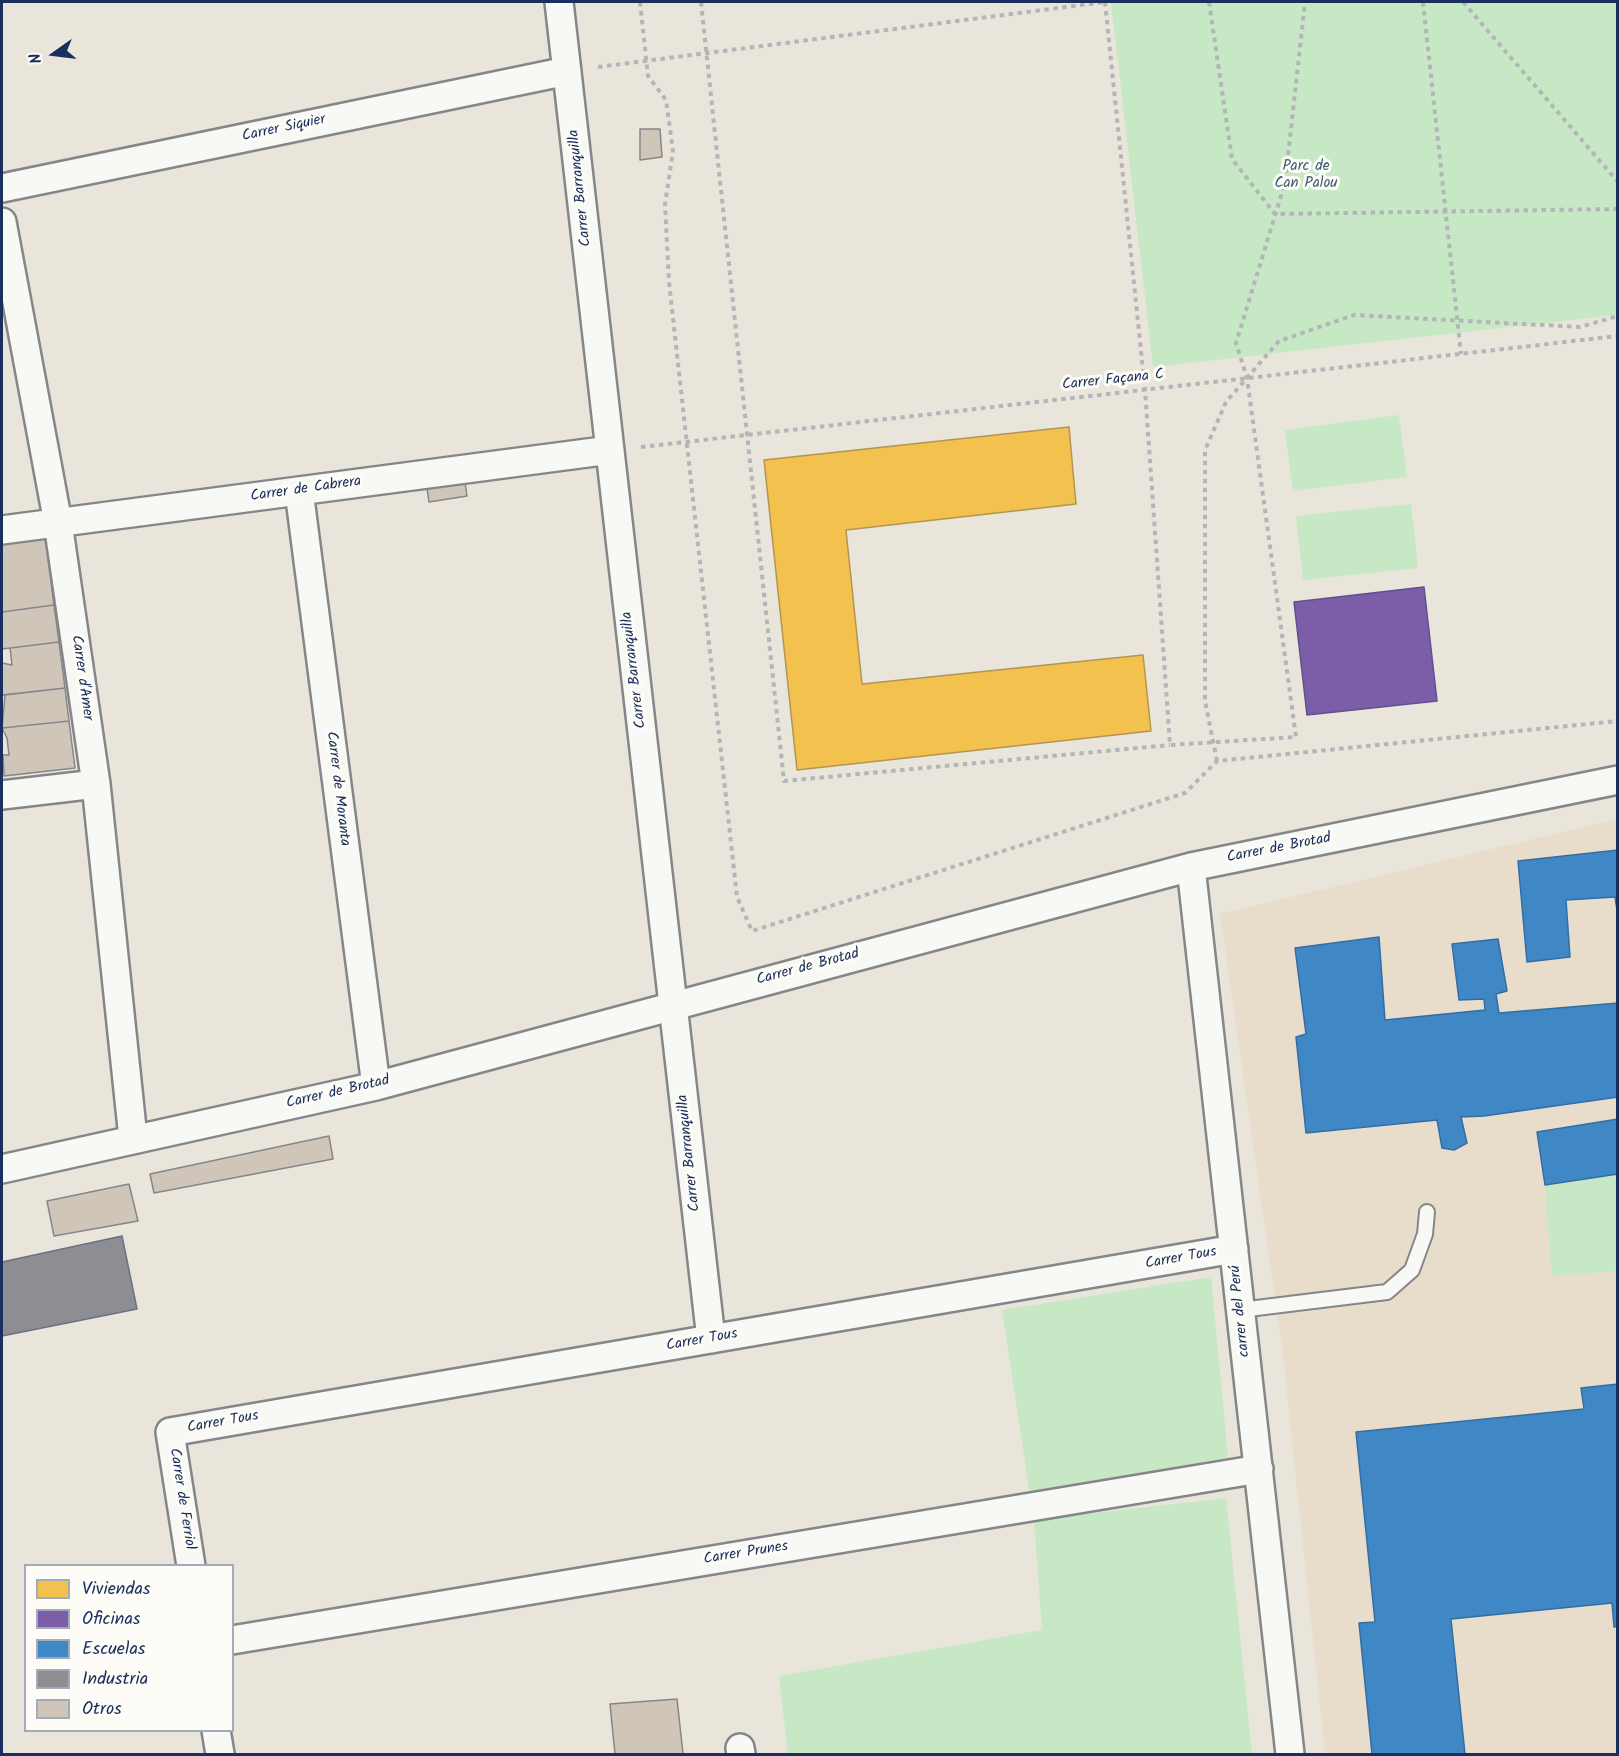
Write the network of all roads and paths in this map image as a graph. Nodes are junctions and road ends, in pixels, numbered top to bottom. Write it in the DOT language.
graph roads {
  1 [pos="560,2"];
  2 [pos="640,2"];
  3 [pos="701,2"];
  4 [pos="1106,2"];
  5 [pos="1209,2"];
  6 [pos="1305,2"];
  7 [pos="1424,2"];
  8 [pos="1463,2"];
  9 [pos="707,53"];
  10 [pos="647,61"];
  11 [pos="567,71"];
  12 [pos="1617,182"];
  13 [pos="2,188"];
  14 [pos="1617,209"];
  15 [pos="1446,212"];
  16 [pos="1275,214"];
  17 [pos="2,222"];
  18 [pos="1617,316"];
  19 [pos="1457,319"];
  20 [pos="1617,336"];
  21 [pos="1461,354"];
  22 [pos="1247,378"];
  23 [pos="1145,390"];
  24 [pos="747,434"];
  25 [pos="686,441"];
  26 [pos="610,450"];
  27 [pos="299,491"];
  28 [pos="58,523"];
  29 [pos="2,530"];
  30 [pos="1617,722"];
  31 [pos="1213,742"];
  32 [pos="1170,745"];
  33 [pos="1217,761"];
  34 [pos="1617,780"];
  35 [pos="96,784"];
  36 [pos="2,795"];
  37 [pos="1191,867"];
  38 [pos="674,1004"];
  39 [pos="376,1086"];
  40 [pos="133,1138"];
  41 [pos="2,1169"];
  42 [pos="1427,1212"];
  43 [pos="1234,1250"];
  44 [pos="1240,1310"];
  45 [pos="711,1339"];
  46 [pos="170,1432"];
  47 [pos="1258,1469"];
  48 [pos="191,1564"];
  49 [pos="234,1640"];
  50 [pos="216,1732"];
  51 [pos="220,1755"];
  52 [pos="1290,1755"];
  1 -- 11 [label="street, Carrer Barranquilla"];
  2 -- 10 [label="path"];
  3 -- 9 [label="path"];
  4 -- 9 [label="path"];
  4 -- 23 [label="path"];
  5 -- 16 [label="path"];
  6 -- 16 [label="path"];
  7 -- 15 [label="path"];
  8 -- 12 [label="path"];
  9 -- 10 [label="path"];
  9 -- 24 [label="path"];
  10 -- 11 [label="path"];
  10 -- 25 [label="path"];
  11 -- 13 [label="street, Carrer Siquier"];
  11 -- 26 [label="street, Carrer Barranquilla"];
  14 -- 15 [label="path"];
  15 -- 16 [label="path"];
  15 -- 19 [label="path"];
  16 -- 22 [label="path"];
  17 -- 28 [label="street, Carrer d'Amer"];
  18 -- 19 [label="path"];
  19 -- 21 [label="path"];
  19 -- 22 [label="path"];
  20 -- 21 [label="path, Carrer Façana C"];
  21 -- 22 [label="path, Carrer Façana C"];
  22 -- 23 [label="path, Carrer Façana C"];
  22 -- 31 [label="path"];
  22 -- 31 [label="path"];
  23 -- 24 [label="path, Carrer Façana C"];
  23 -- 32 [label="path"];
  24 -- 25 [label="path, Carrer Façana C"];
  24 -- 32 [label="path"];
  25 -- 26 [label="path, Carrer Façana C"];
  25 -- 33 [label="path"];
  26 -- 27 [label="street, Carrer de Cabrera"];
  26 -- 38 [label="street, Carrer Barranquilla"];
  27 -- 28 [label="street, Carrer de Cabrera"];
  27 -- 39 [label="street, Carrer de Moranta"];
  28 -- 29 [label="street, Carrer de Cabrera"];
  28 -- 35 [label="street, Carrer d'Amer"];
  30 -- 33 [label="path"];
  31 -- 32 [label="path"];
  31 -- 33 [label="path"];
  34 -- 37 [label="street, Carrer de Brotad"];
  35 -- 36 [label="street"];
  35 -- 40 [label="street, Carrer d'Amer"];
  37 -- 38 [label="street, Carrer de Brotad"];
  37 -- 43 [label="street, carrer del Perú"];
  38 -- 39 [label="street, Carrer de Brotad"];
  38 -- 45 [label="street, Carrer Barranquilla"];
  39 -- 40 [label="street, Carrer de Brotad"];
  40 -- 41 [label="street, Carrer de Brotad"];
  42 -- 44 [label="lane"];
  43 -- 44 [label="street, carrer del Perú"];
  43 -- 45 [label="street, Carrer Tous"];
  44 -- 47 [label="street, carrer del Perú"];
  45 -- 46 [label="street, Carrer Tous"];
  46 -- 48 [label="street, Carrer de Ferriol"];
  47 -- 49 [label="street, Carrer Prunes"];
  47 -- 52 [label="street, carrer del Perú"];
  50 -- 51 [label="street"];
}
